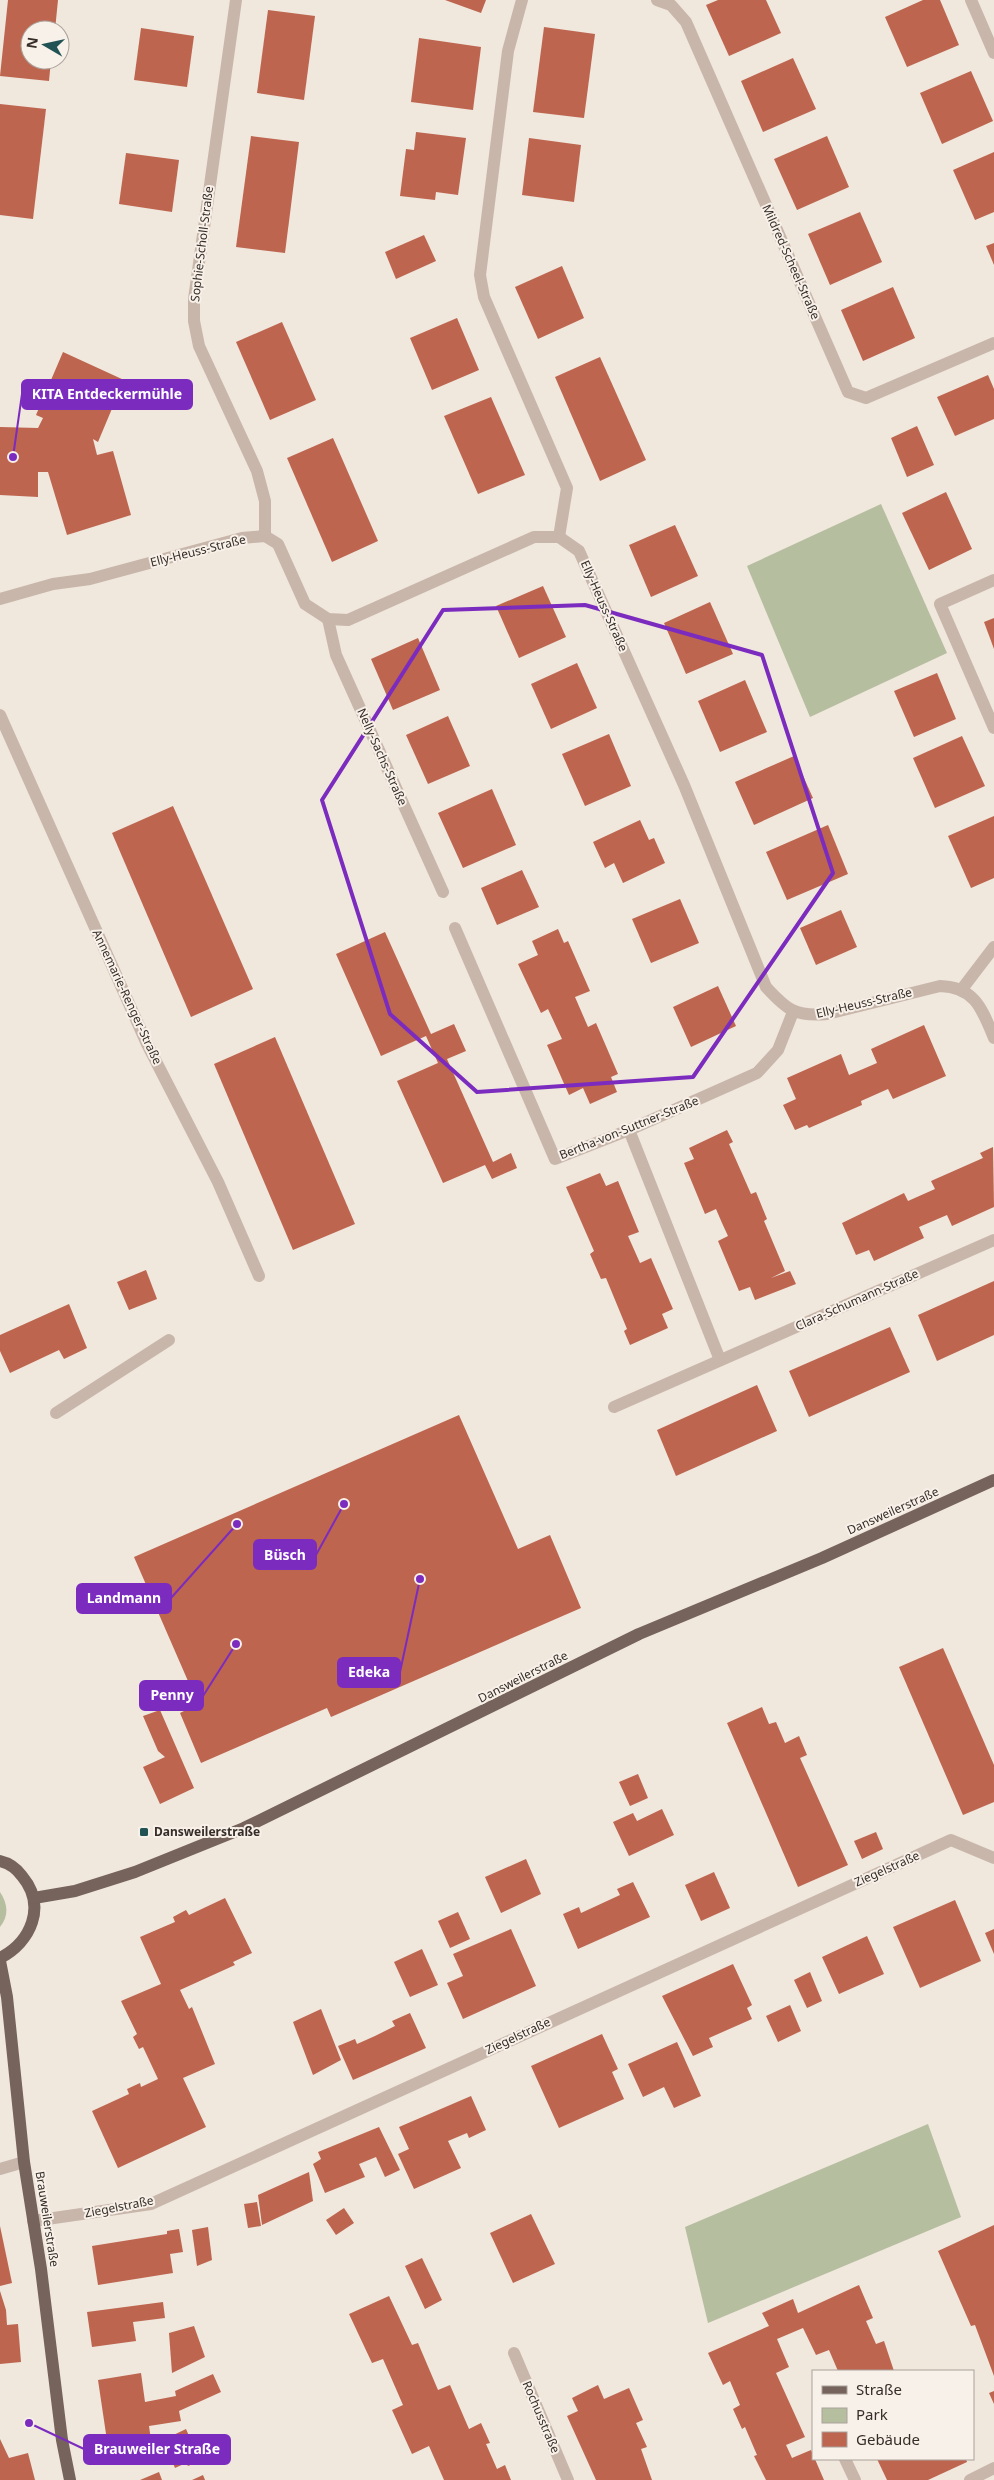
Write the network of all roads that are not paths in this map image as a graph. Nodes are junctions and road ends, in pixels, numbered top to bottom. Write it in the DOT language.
graph roads {
  1 [pos="236,0"];
  2 [pos="522,0"];
  3 [pos="657,0"];
  4 [pos="971,0"];
  5 [pos="994,53"];
  6 [pos="994,343"];
  7 [pos="265,536"];
  8 [pos="559,536"];
  9 [pos="994,580"];
  10 [pos="0,599"];
  11 [pos="328,619"];
  12 [pos="0,715"];
  13 [pos="994,728"];
  14 [pos="443,892"];
  15 [pos="455,928"];
  16 [pos="994,947"];
  17 [pos="962,989"];
  18 [pos="793,1012"];
  19 [pos="994,1038"];
  20 [pos="629,1130"];
  21 [pos="994,1240"];
  22 [pos="260,1276"];
  23 [pos="169,1340"];
  24 [pos="720,1360"];
  25 [pos="614,1407"];
  26 [pos="56,1413"];
  27 [pos="994,1480"];
  28 [pos="994,1858"];
  29 [pos="0,1860"];
  30 [pos="34,1898"];
  31 [pos="0,1959"];
  32 [pos="24,2162"];
  33 [pos="0,2169"];
  34 [pos="33,2221"];
  35 [pos="514,2353"];
  36 [pos="845,2460"];
  37 [pos="994,2468"];
  38 [pos="70,2480"];
  39 [pos="568,2480"];
  40 [pos="855,2480"];
  41 [pos="970,2480"];
  1 -- 7 [label="street, Sophie-Scholl-Straße"];
  2 -- 8 [label="street"];
  3 -- 6 [label="street, Mildred-Scheel-Straße"];
  4 -- 5 [label="street"];
  7 -- 10 [label="street, Elly-Heuss-Straße"];
  7 -- 11 [label="street"];
  8 -- 11 [label="street"];
  8 -- 18 [label="street, Elly-Heuss-Straße"];
  9 -- 13 [label="street"];
  11 -- 14 [label="street, Nelly-Sachs-Straße"];
  12 -- 22 [label="street, Annemarie-Renger-Straße"];
  15 -- 20 [label="street, Bertha-von-Suttner-Straße"];
  16 -- 17 [label="street"];
  17 -- 18 [label="street, Elly-Heuss-Straße"];
  17 -- 19 [label="street"];
  18 -- 20 [label="street, Bertha-von-Suttner-Straße"];
  20 -- 24 [label="street"];
  21 -- 24 [label="street, Clara-Schumann-Straße"];
  23 -- 26 [label="street"];
  24 -- 25 [label="street, Clara-Schumann-Straße"];
  27 -- 30 [label="main road, Dansweilerstraße"];
  28 -- 34 [label="street, Ziegelstraße"];
  29 -- 30 [label="main road"];
  30 -- 31 [label="main road, Brauweilerstraße"];
  31 -- 32 [label="main road, Brauweilerstraße"];
  32 -- 33 [label="street"];
  32 -- 34 [label="main road, Brauweilerstraße"];
  34 -- 38 [label="main road, Brauweilerstraße"];
  35 -- 39 [label="street, Rochusstraße"];
  36 -- 40 [label="street"];
  37 -- 41 [label="street"];
}
